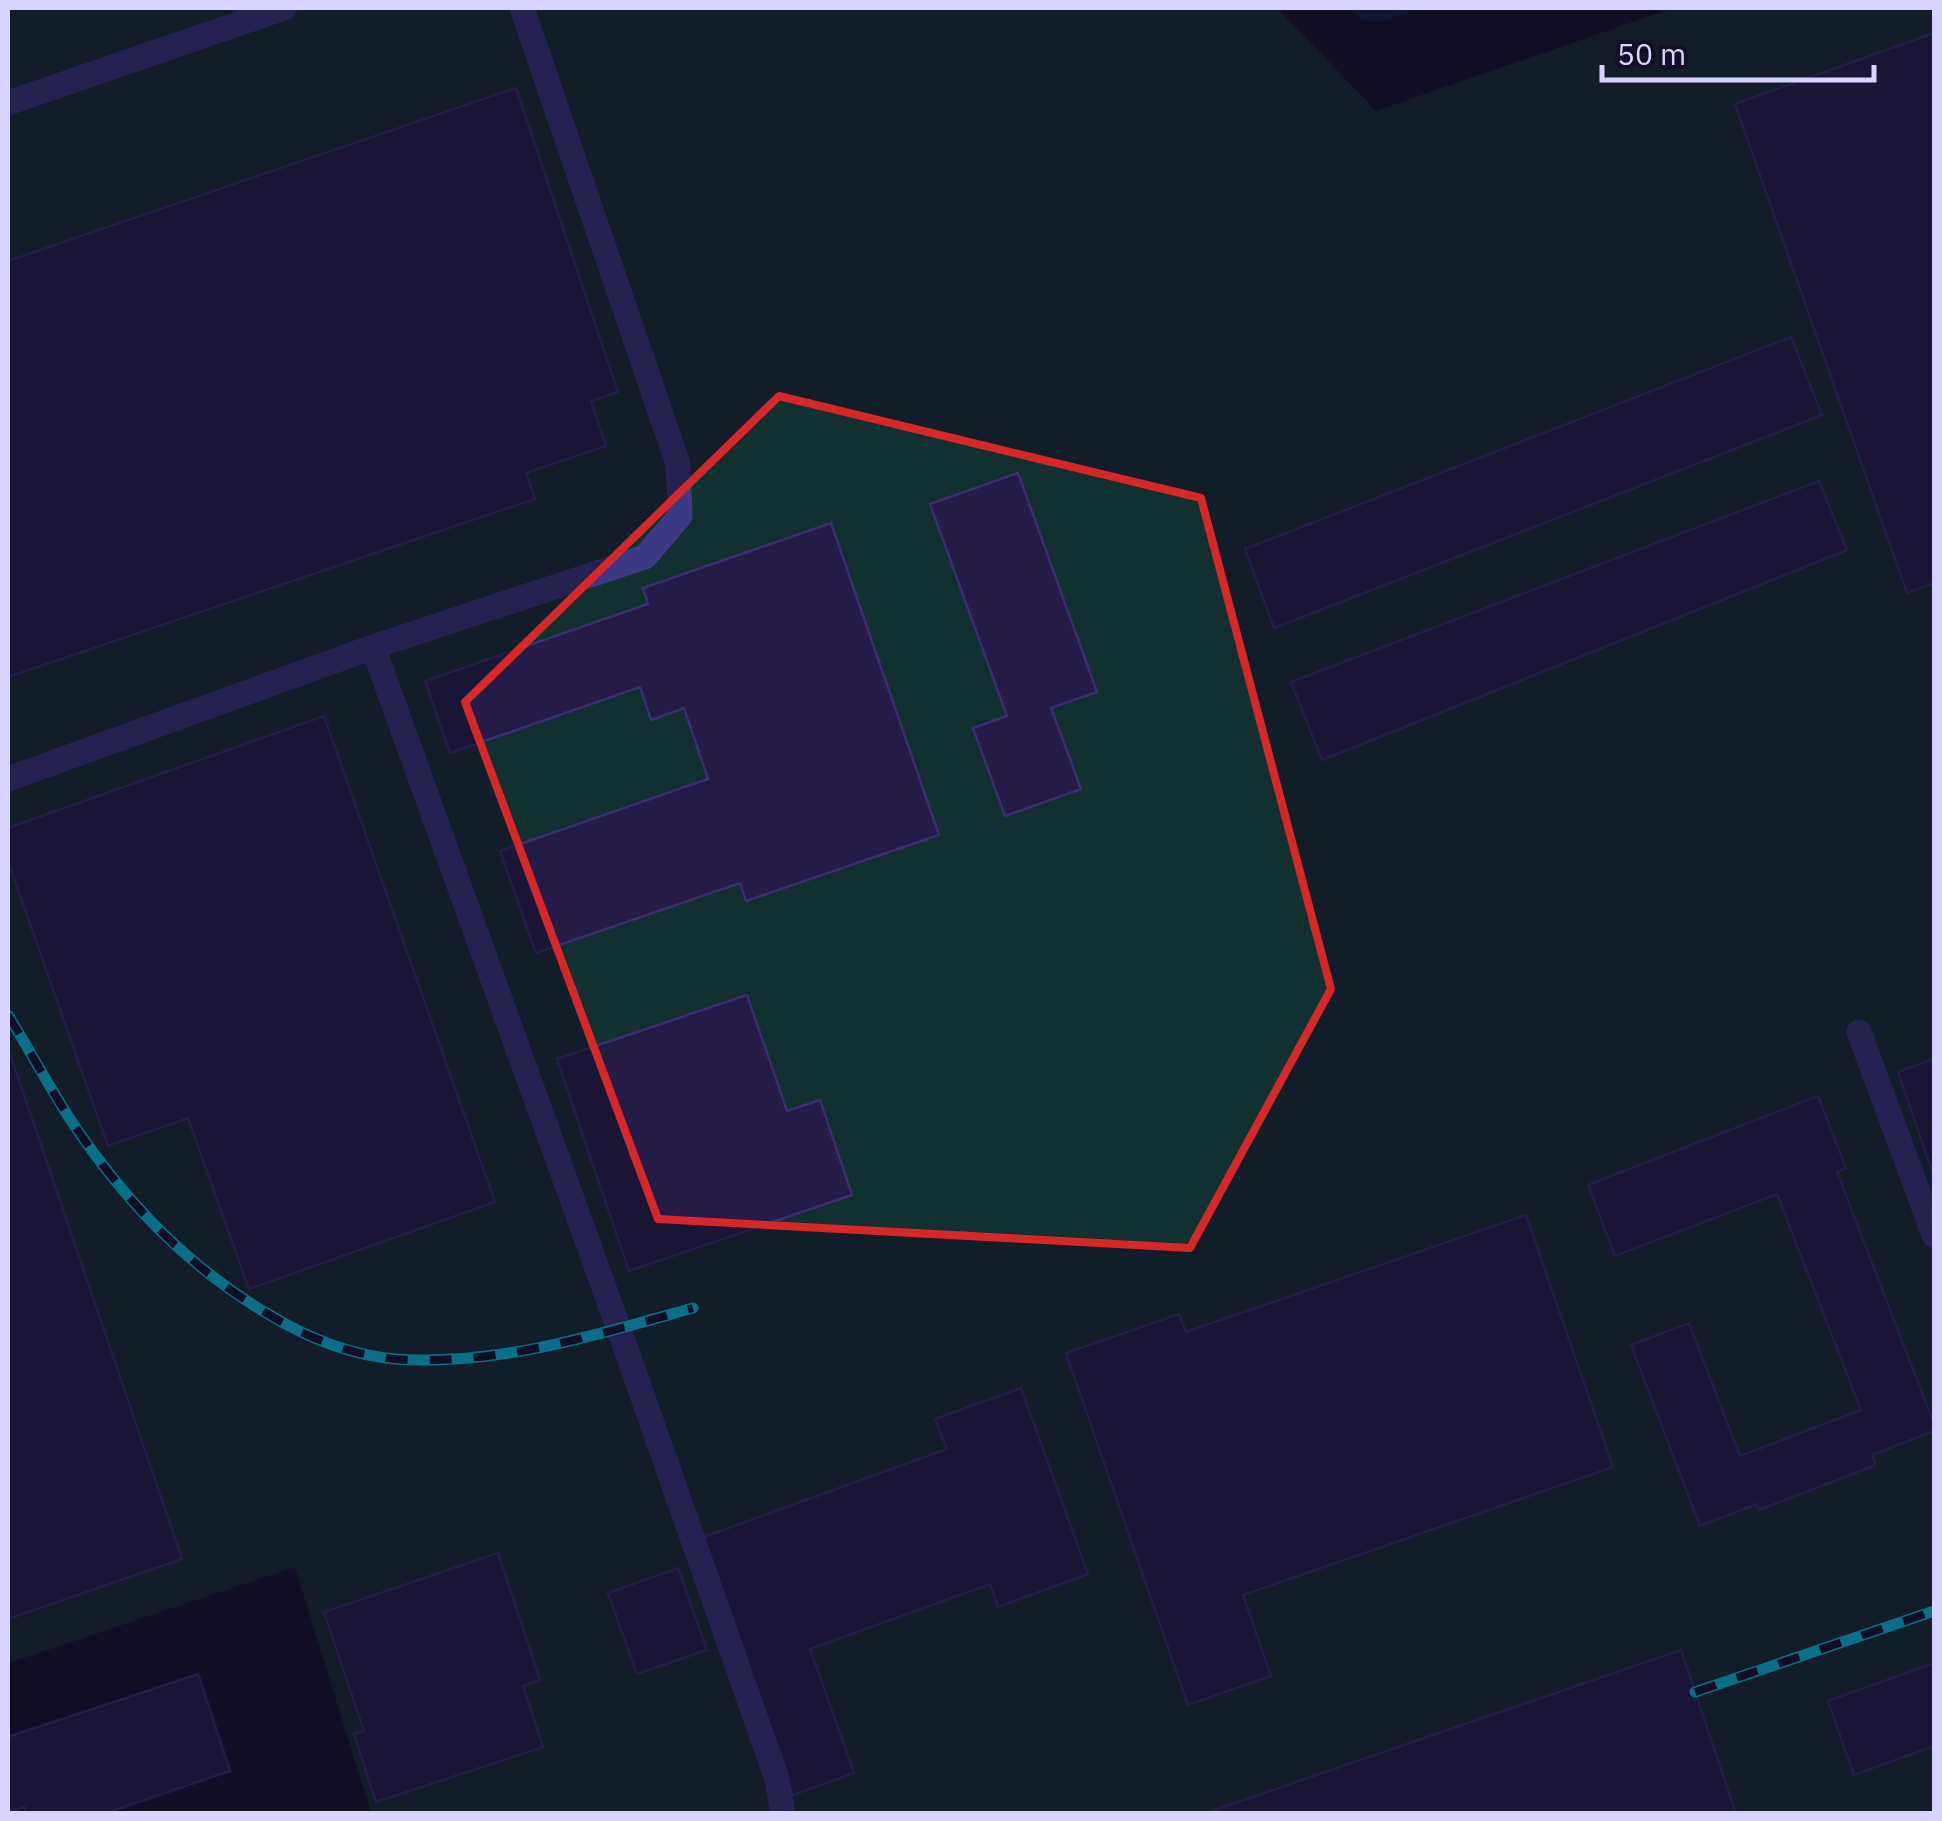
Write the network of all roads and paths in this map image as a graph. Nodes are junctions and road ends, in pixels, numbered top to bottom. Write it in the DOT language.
graph roads {
  1 [pos="284,8"];
  2 [pos="522,8"];
  3 [pos="8,102"];
  4 [pos="373,647"];
  5 [pos="8,779"];
  6 [pos="1859,1032"];
  7 [pos="1934,1236"];
  8 [pos="783,1814"];
  1 -- 3 [label="lane"];
  2 -- 4 [label="lane"];
  4 -- 5 [label="lane"];
  4 -- 8 [label="lane"];
  6 -- 7 [label="lane"];
}
